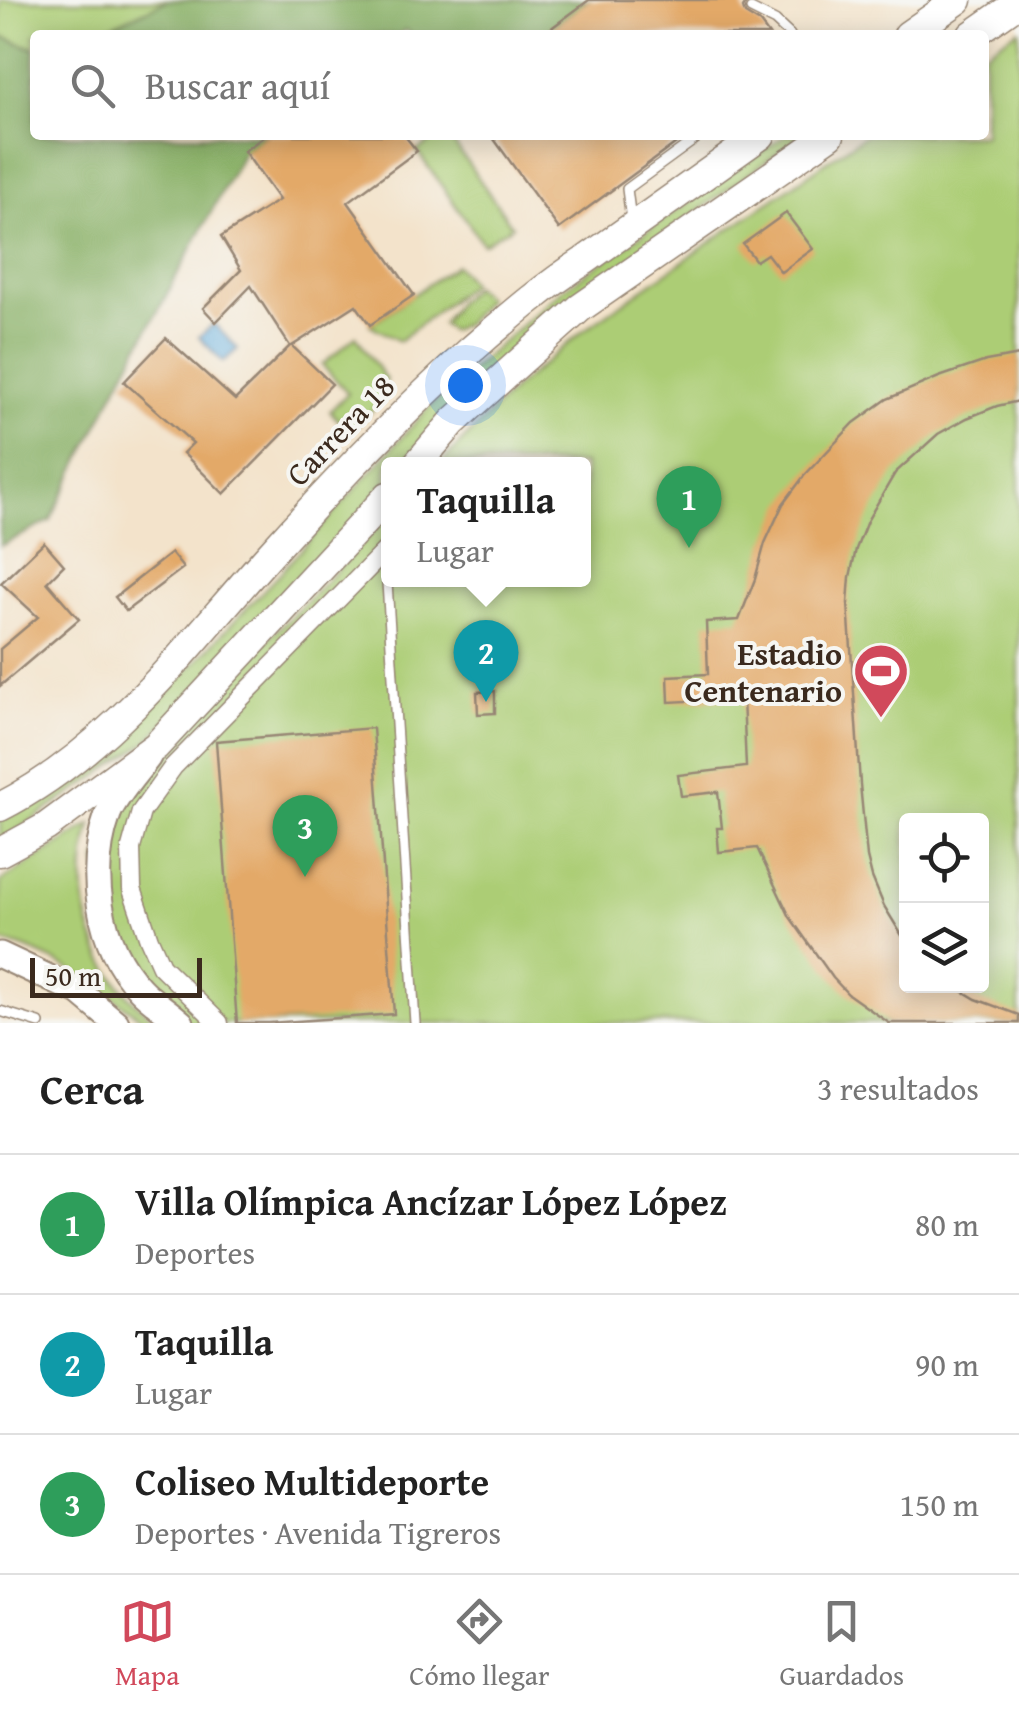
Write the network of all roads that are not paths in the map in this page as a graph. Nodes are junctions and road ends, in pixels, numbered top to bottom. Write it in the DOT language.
graph roads {
  1 [pos="958,0"];
  2 [pos="1019,2"];
  3 [pos="751,9"];
  4 [pos="784,30"];
  5 [pos="915,30"];
  6 [pos="979,30"];
  7 [pos="693,140"];
  8 [pos="750,140"];
  9 [pos="823,140"];
  10 [pos="632,226"];
  11 [pos="423,457"];
  12 [pos="381,504"];
  13 [pos="381,551"];
  14 [pos="390,587"];
  15 [pos="156,746"];
  16 [pos="0,808"];
  17 [pos="0,852"];
  18 [pos="0,955"];
  19 [pos="0,1010"];
  20 [pos="109,1020"];
  21 [pos="39,1023"];
  22 [pos="181,1023"];
  23 [pos="219,1023"];
  24 [pos="416,1023"];
  1 -- 5 [label="main road"];
  2 -- 6 [label="main road"];
  3 -- 4 [label="lane"];
  7 -- 10 [label="lane"];
  8 -- 10 [label="main road, Carrera 18"];
  9 -- 11 [label="main road"];
  10 -- 16 [label="main road, Carrera 18"];
  12 -- 15 [label="main road"];
  13 -- 23 [label="street"];
  14 -- 24 [label="lane"];
  15 -- 17 [label="main road"];
  15 -- 22 [label="street"];
  18 -- 20 [label="street"];
  19 -- 21 [label="lane"];
}
